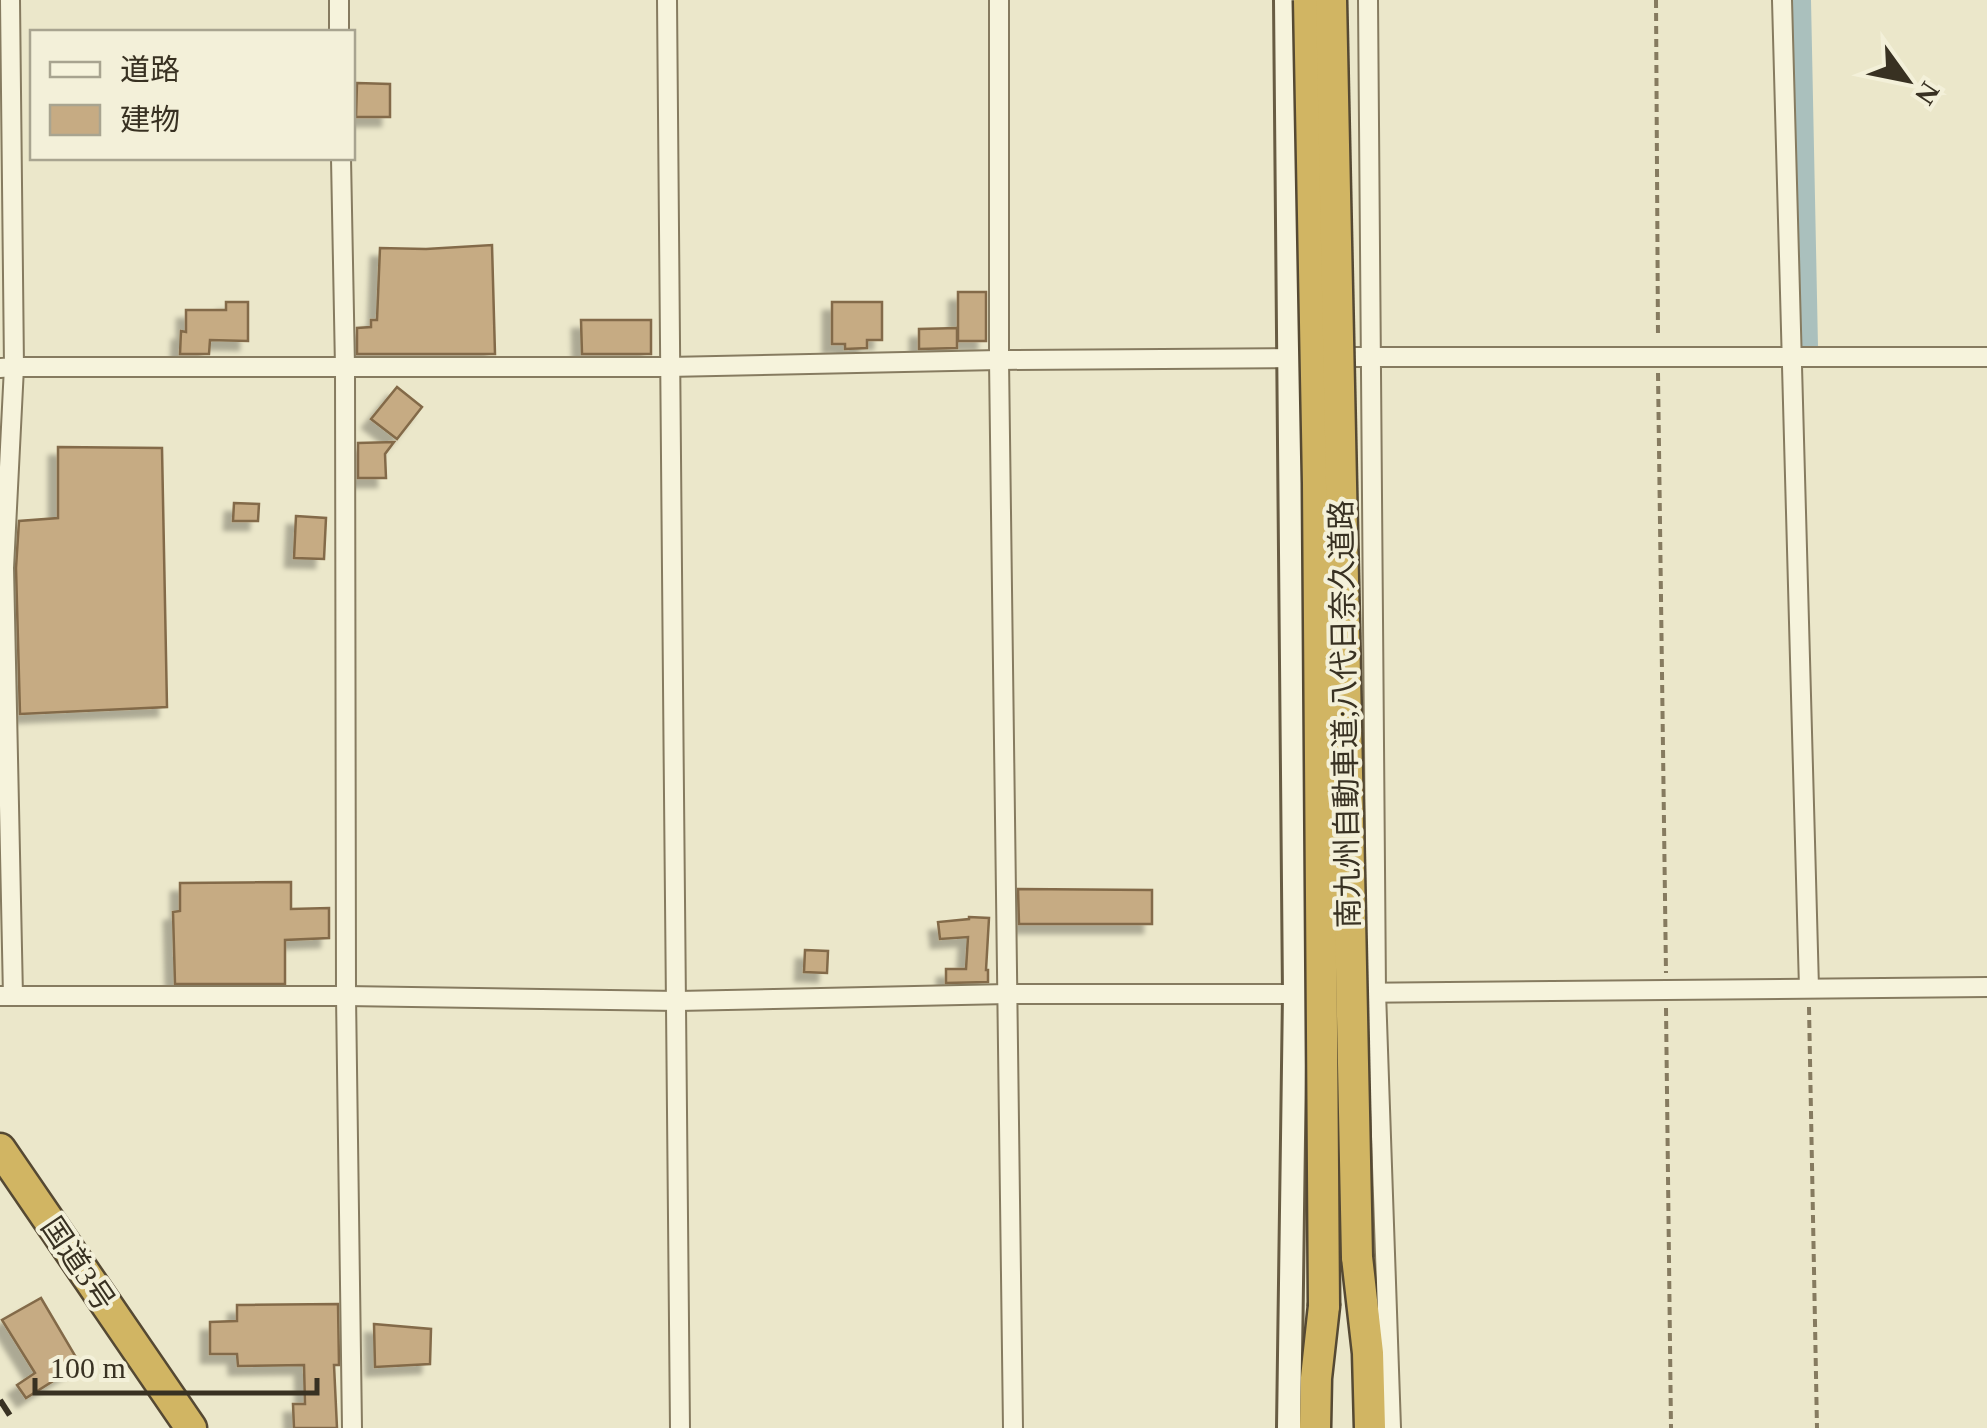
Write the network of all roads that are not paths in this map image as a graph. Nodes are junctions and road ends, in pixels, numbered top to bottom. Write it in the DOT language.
graph roads {
  1 [pos="10,0"];
  2 [pos="339,0"];
  3 [pos="667,0"];
  4 [pos="999,0"];
  5 [pos="1286,0"];
  6 [pos="1309,0"];
  7 [pos="1331,0"];
  8 [pos="1368,0"];
  9 [pos="1782,0"];
  10 [pos="339,30"];
  11 [pos="341,160"];
  12 [pos="1371,357"];
  13 [pos="1288,358"];
  14 [pos="1790,358"];
  15 [pos="1987,358"];
  16 [pos="999,360"];
  17 [pos="7,367"];
  18 [pos="345,367"];
  19 [pos="668,367"];
  20 [pos="1987,987"];
  21 [pos="1818,988"];
  22 [pos="1376,992"];
  23 [pos="1008,994"];
  24 [pos="1294,994"];
  25 [pos="6,996"];
  26 [pos="346,996"];
  27 [pos="678,1000"];
  28 [pos="0,1149"];
  29 [pos="1356,1257"];
  30 [pos="1324,1306"];
  31 [pos="191,1428"];
  32 [pos="352,1428"];
  33 [pos="680,1428"];
  34 [pos="1014,1428"];
  35 [pos="1289,1428"];
  36 [pos="1315,1428"];
  37 [pos="1325,1428"];
  38 [pos="1356,1428"];
  39 [pos="1370,1428"];
  40 [pos="1391,1428"];
  1 -- 17 [label="street"];
  2 -- 10 [label="street"];
  3 -- 19 [label="street"];
  4 -- 16 [label="street"];
  5 -- 13 [label="street"];
  6 -- 30 [label="highway, 南九州自動車道;八代日奈久道路, bridge"];
  7 -- 29 [label="highway, 南九州自動車道;八代日奈久道路, bridge"];
  8 -- 12 [label="street"];
  9 -- 14 [label="street"];
  11 -- 18 [label="street"];
  12 -- 13 [label="street"];
  12 -- 14 [label="street"];
  12 -- 22 [label="street"];
  13 -- 16 [label="street"];
  13 -- 24 [label="street"];
  14 -- 15 [label="street"];
  14 -- 21 [label="street"];
  16 -- 19 [label="street"];
  16 -- 23 [label="street"];
  17 -- 18 [label="street"];
  17 -- 25 [label="street"];
  18 -- 19 [label="street"];
  18 -- 26 [label="street"];
  19 -- 27 [label="street"];
  20 -- 21 [label="street"];
  21 -- 22 [label="street"];
  22 -- 24 [label="street"];
  22 -- 40 [label="street"];
  23 -- 24 [label="street"];
  23 -- 27 [label="street"];
  23 -- 34 [label="street"];
  24 -- 35 [label="street"];
  25 -- 26 [label="street"];
  26 -- 27 [label="street"];
  26 -- 32 [label="street"];
  27 -- 33 [label="street"];
  28 -- 31 [label="highway, 国道3号"];
  29 -- 38 [label="highway, 南九州自動車道;八代日奈久道路"];
  29 -- 39 [label="highway"];
  30 -- 36 [label="highway"];
  30 -- 37 [label="highway, 南九州自動車道;八代日奈久道路"];
}
